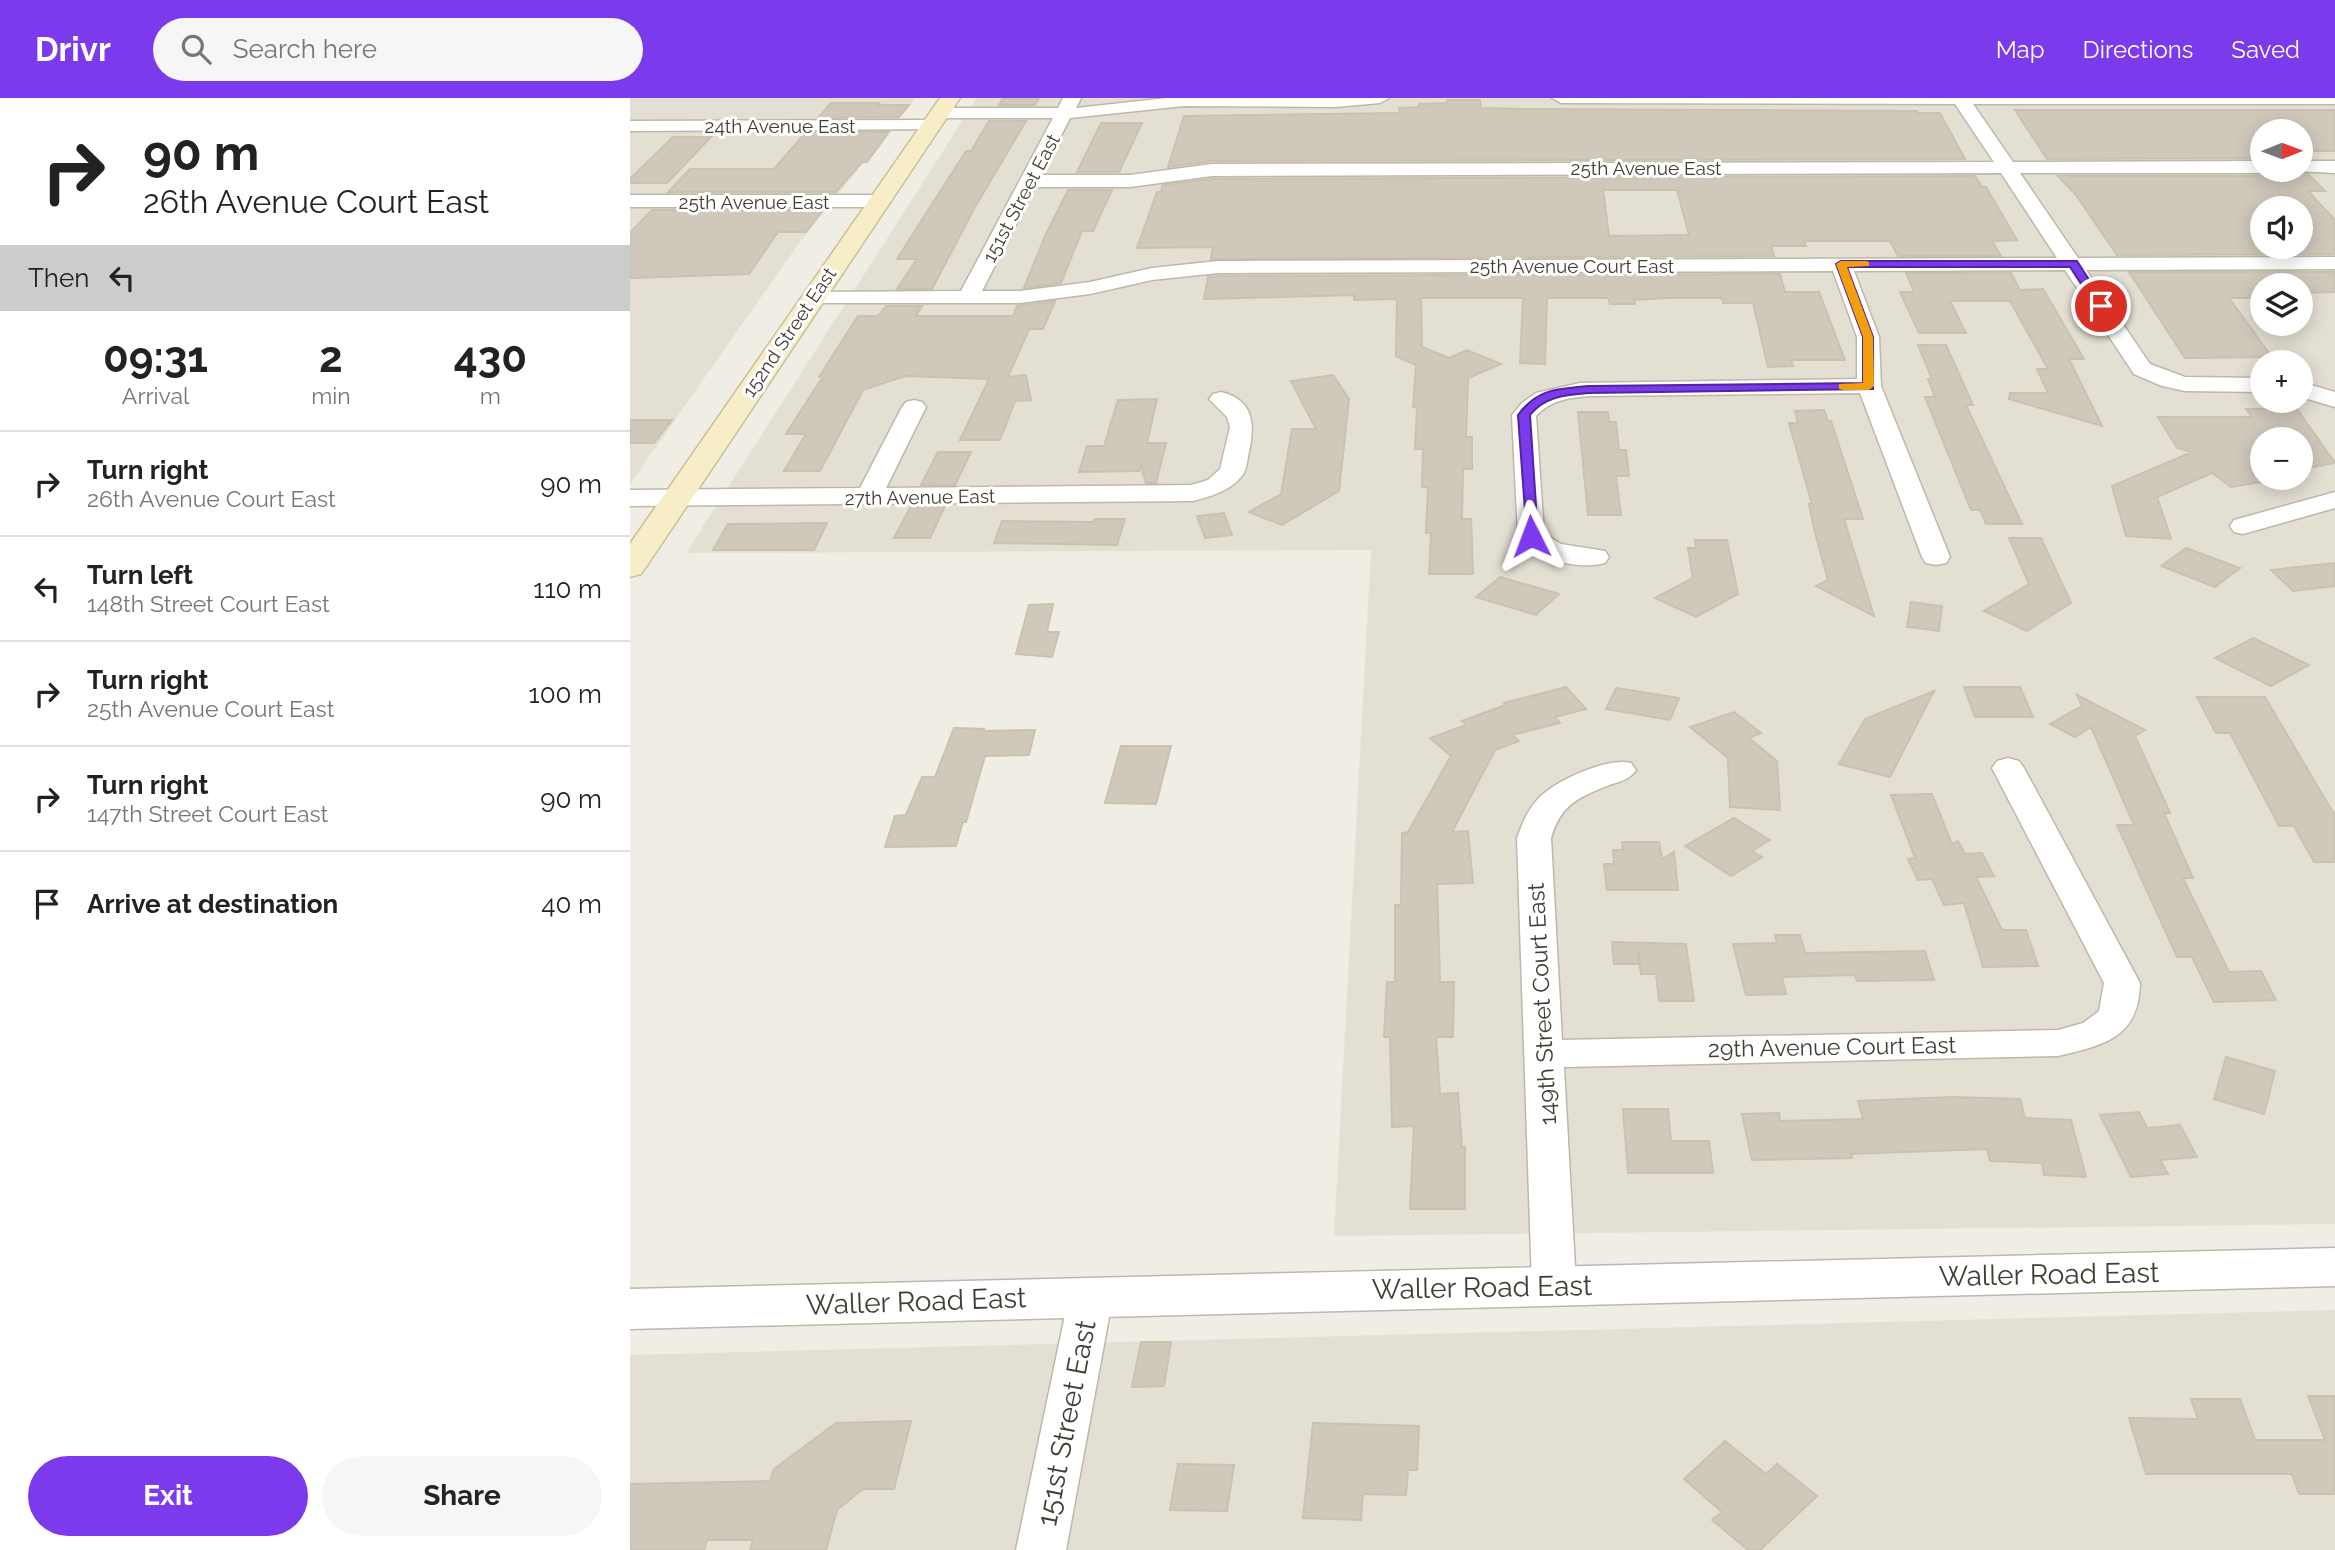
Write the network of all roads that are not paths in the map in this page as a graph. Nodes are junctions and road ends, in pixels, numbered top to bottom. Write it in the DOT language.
graph roads {
  1 [pos="1380,98"];
  2 [pos="1561,98"];
  3 [pos="1852,98"];
  4 [pos="1961,99"];
  5 [pos="2061,99"];
  6 [pos="2335,99"];
  7 [pos="1258,100"];
  8 [pos="1068,106"];
  9 [pos="940,112"];
  10 [pos="630,126"];
  11 [pos="2007,167"];
  12 [pos="2250,167"];
  13 [pos="2314,167"];
  14 [pos="2335,167"];
  15 [pos="1031,181"];
  16 [pos="630,201"];
  17 [pos="879,201"];
  18 [pos="2335,262"];
  19 [pos="1841,264"];
  20 [pos="2073,264"];
  21 [pos="968,297"];
  22 [pos="813,298"];
  23 [pos="2250,385"];
  24 [pos="1869,386"];
  25 [pos="1221,399"];
  26 [pos="914,407"];
  27 [pos="868,497"];
  28 [pos="630,498"];
  29 [pos="677,498"];
  30 [pos="2335,500"];
  31 [pos="2243,526"];
  32 [pos="1595,557"];
  33 [pos="1936,557"];
  34 [pos="630,567"];
  35 [pos="2008,768"];
  36 [pos="1620,770"];
  37 [pos="1544,1054"];
  38 [pos="2335,1267"];
  39 [pos="1554,1285"];
  40 [pos="1091,1296"];
  41 [pos="630,1309"];
  42 [pos="1041,1550"];
  1 -- 7 [label="street, 24th Avenue East"];
  2 -- 3 [label="street"];
  3 -- 4 [label="street"];
  4 -- 5 [label="street"];
  4 -- 11 [label="street"];
  5 -- 6 [label="street"];
  7 -- 8 [label="street, 24th Avenue East"];
  8 -- 9 [label="street, 24th Avenue East"];
  8 -- 15 [label="street, 151st Street East"];
  9 -- 10 [label="street, 24th Avenue East"];
  9 -- 17 [label="main road, 152nd Street East"];
  11 -- 12 [label="street, 25th Avenue East"];
  11 -- 15 [label="street, 25th Avenue East"];
  11 -- 20 [label="street"];
  13 -- 14 [label="street"];
  15 -- 21 [label="street, 151st Street East"];
  16 -- 17 [label="street, 25th Avenue East"];
  17 -- 22 [label="main road, 152nd Street East"];
  18 -- 20 [label="street, 25th Avenue Court East"];
  19 -- 20 [label="street, 25th Avenue Court East"];
  19 -- 21 [label="street, 25th Avenue Court East"];
  19 -- 24 [label="street"];
  20 -- 23 [label="street"];
  21 -- 22 [label="street, 25th Avenue Court East"];
  22 -- 29 [label="main road, 152nd Street East"];
  24 -- 32 [label="street"];
  24 -- 33 [label="street"];
  25 -- 27 [label="street, 27th Avenue East"];
  26 -- 27 [label="street"];
  27 -- 29 [label="street, 27th Avenue East"];
  28 -- 29 [label="street, 27th Avenue East"];
  29 -- 34 [label="main road, 152nd Street East"];
  30 -- 31 [label="street"];
  35 -- 37 [label="street, 29th Avenue Court East"];
  36 -- 37 [label="street, 149th Street Court East"];
  37 -- 39 [label="street, 149th Street Court East"];
  38 -- 39 [label="street, Waller Road East"];
  39 -- 40 [label="street, Waller Road East"];
  40 -- 41 [label="street, Waller Road East"];
  40 -- 42 [label="street, 151st Street East"];
}
